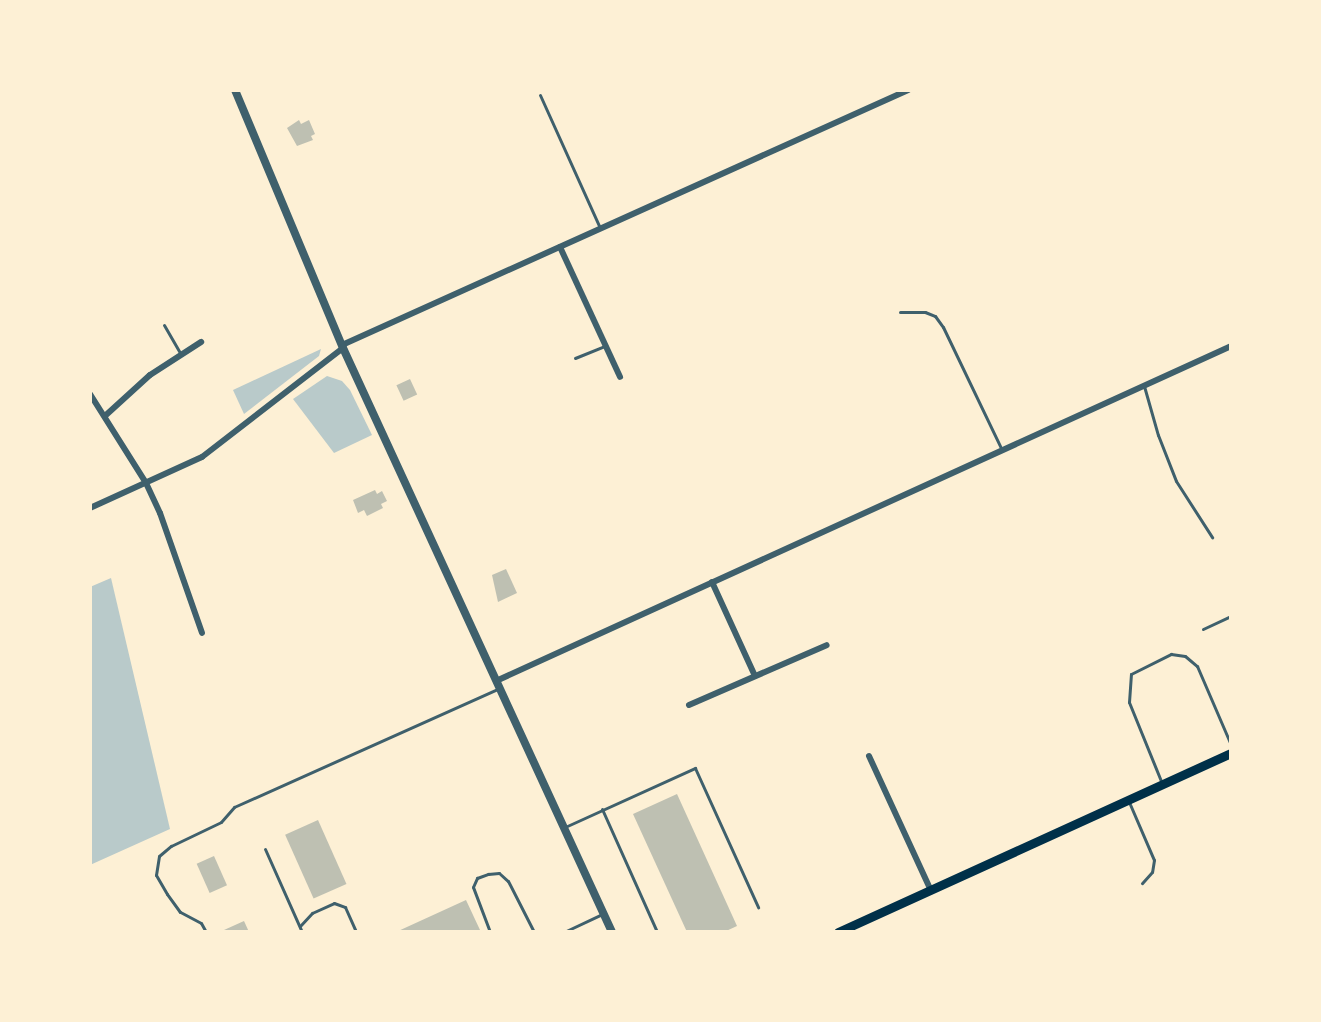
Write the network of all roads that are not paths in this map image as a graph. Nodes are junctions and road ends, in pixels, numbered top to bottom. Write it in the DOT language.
graph roads {
  1 [pos="235,90"];
  2 [pos="908,90"];
  3 [pos="540,95"];
  4 [pos="600,228"];
  5 [pos="560,247"];
  6 [pos="900,312"];
  7 [pos="164,326"];
  8 [pos="201,342"];
  9 [pos="605,345"];
  10 [pos="343,346"];
  11 [pos="1231,346"];
  12 [pos="181,354"];
  13 [pos="575,358"];
  14 [pos="620,377"];
  15 [pos="1144,385"];
  16 [pos="90,394"];
  17 [pos="106,415"];
  18 [pos="1002,450"];
  19 [pos="146,483"];
  20 [pos="90,508"];
  21 [pos="1212,537"];
  22 [pos="712,582"];
  23 [pos="1231,616"];
  24 [pos="1203,629"];
  25 [pos="202,633"];
  26 [pos="827,645"];
  27 [pos="755,676"];
  28 [pos="498,685"];
  29 [pos="689,705"];
  30 [pos="1231,745"];
  31 [pos="1231,753"];
  32 [pos="869,756"];
  33 [pos="1163,784"];
  34 [pos="1129,800"];
  35 [pos="602,809"];
  36 [pos="563,828"];
  37 [pos="265,849"];
  38 [pos="1142,883"];
  39 [pos="931,891"];
  40 [pos="758,907"];
  41 [pos="603,913"];
  42 [pos="300,926"];
  43 [pos="206,932"];
  44 [pos="302,932"];
  45 [pos="356,932"];
  46 [pos="490,932"];
  47 [pos="534,932"];
  48 [pos="564,932"];
  49 [pos="612,932"];
  50 [pos="657,932"];
  51 [pos="838,932"];
  1 -- 10 [label="street"];
  2 -- 4 [label="street"];
  3 -- 4 [label="lane"];
  4 -- 5 [label="street"];
  5 -- 9 [label="street"];
  5 -- 10 [label="street"];
  6 -- 18 [label="lane"];
  7 -- 12 [label="lane"];
  8 -- 12 [label="street"];
  9 -- 13 [label="lane"];
  9 -- 14 [label="street"];
  10 -- 19 [label="street"];
  10 -- 28 [label="street"];
  11 -- 15 [label="street"];
  12 -- 17 [label="street"];
  15 -- 18 [label="street"];
  15 -- 21 [label="lane"];
  16 -- 17 [label="street"];
  17 -- 19 [label="street"];
  18 -- 22 [label="street"];
  19 -- 20 [label="street"];
  19 -- 25 [label="street"];
  22 -- 27 [label="street"];
  22 -- 28 [label="street"];
  23 -- 24 [label="lane"];
  26 -- 27 [label="street"];
  27 -- 29 [label="street"];
  28 -- 36 [label="street"];
  28 -- 43 [label="lane"];
  30 -- 33 [label="lane"];
  31 -- 33 [label="main road"];
  32 -- 39 [label="street"];
  33 -- 34 [label="main road"];
  34 -- 38 [label="lane"];
  34 -- 39 [label="main road"];
  35 -- 36 [label="lane"];
  35 -- 40 [label="lane"];
  35 -- 50 [label="lane"];
  36 -- 41 [label="street"];
  37 -- 42 [label="lane"];
  39 -- 51 [label="main road"];
  41 -- 48 [label="lane"];
  41 -- 49 [label="street"];
  42 -- 44 [label="lane"];
  42 -- 45 [label="lane"];
  46 -- 47 [label="lane"];
}
